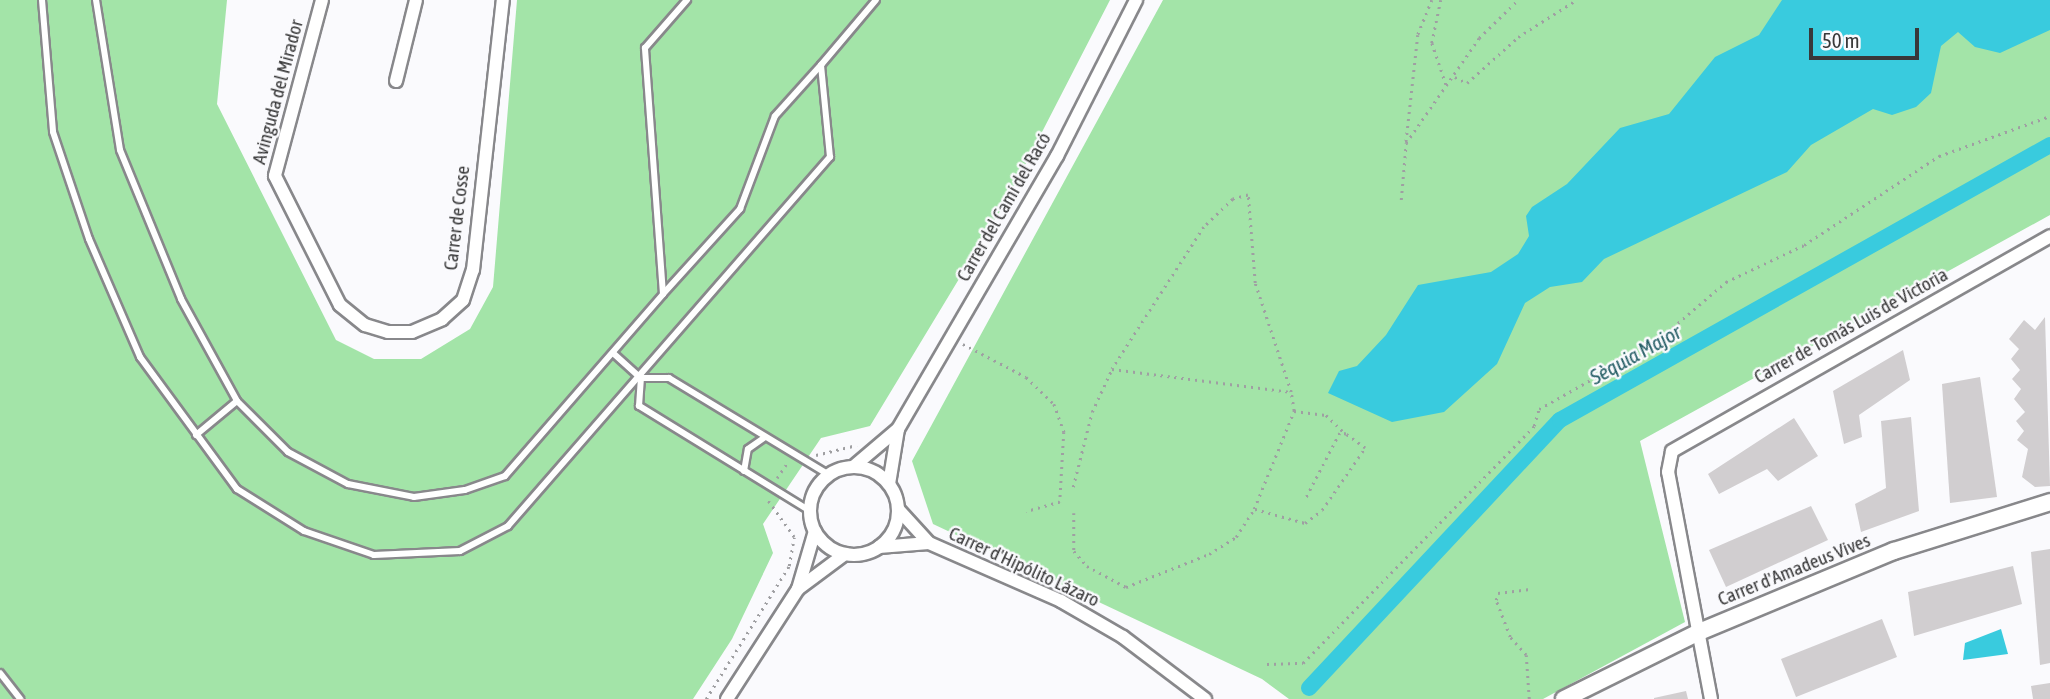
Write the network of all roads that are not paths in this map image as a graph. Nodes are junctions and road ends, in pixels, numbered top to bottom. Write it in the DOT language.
graph roads {
  1 [pos="42,0"];
  2 [pos="96,0"];
  3 [pos="322,0"];
  4 [pos="416,0"];
  5 [pos="503,0"];
  6 [pos="687,0"];
  7 [pos="876,0"];
  8 [pos="1136,0"];
  9 [pos="821,65"];
  10 [pos="396,80"];
  11 [pos="2050,236"];
  12 [pos="663,294"];
  13 [pos="340,304"];
  14 [pos="613,353"];
  15 [pos="641,378"];
  16 [pos="237,401"];
  17 [pos="898,429"];
  18 [pos="196,435"];
  19 [pos="764,438"];
  20 [pos="853,467"];
  21 [pos="744,471"];
  22 [pos="828,475"];
  23 [pos="889,484"];
  24 [pos="2050,502"];
  25 [pos="898,509"];
  26 [pos="810,511"];
  27 [pos="815,531"];
  28 [pos="929,544"];
  29 [pos="879,547"];
  30 [pos="845,554"];
  31 [pos="798,589"];
  32 [pos="1699,632"];
  33 [pos="0,673"];
  34 [pos="20,699"];
  35 [pos="727,699"];
  36 [pos="1205,699"];
  37 [pos="1564,699"];
  38 [pos="1711,699"];
  1 -- 18 [label="lane"];
  2 -- 16 [label="lane"];
  3 -- 13 [label="street, Avinguda del Mirador"];
  4 -- 10 [label="street"];
  5 -- 13 [label="street, Carrer de Cosse"];
  6 -- 12 [label="lane"];
  7 -- 9 [label="lane"];
  8 -- 17 [label="street, Carrer del Camí del Racó"];
  9 -- 12 [label="lane"];
  9 -- 15 [label="lane"];
  11 -- 32 [label="street, Carrer de Tomás Luis de Victoria"];
  12 -- 14 [label="lane"];
  14 -- 15 [label="lane"];
  14 -- 16 [label="lane"];
  15 -- 18 [label="lane"];
  15 -- 19 [label="lane"];
  15 -- 21 [label="lane"];
  16 -- 18 [label="lane"];
  17 -- 20 [label="street, Carrer del Camí del Racó"];
  17 -- 23 [label="street, Carrer del Camí del Racó"];
  19 -- 21 [label="lane"];
  19 -- 22 [label="lane"];
  20 -- 22 [label="street"];
  20 -- 23 [label="street"];
  21 -- 26 [label="lane"];
  22 -- 26 [label="street"];
  23 -- 25 [label="street"];
  24 -- 32 [label="street, Carrer d'Amadeus Vives"];
  25 -- 28 [label="street, Carrer d'Hipólito Lázaro"];
  25 -- 29 [label="street"];
  26 -- 27 [label="street"];
  27 -- 30 [label="street"];
  27 -- 31 [label="street"];
  28 -- 29 [label="street, Carrer d'Hipólito Lázaro"];
  28 -- 36 [label="street, Carrer d'Hipólito Lázaro"];
  29 -- 30 [label="street"];
  30 -- 31 [label="street"];
  31 -- 35 [label="street"];
  32 -- 37 [label="street, Carrer d'Amadeus Vives"];
  32 -- 38 [label="street"];
  33 -- 34 [label="lane"];
}
